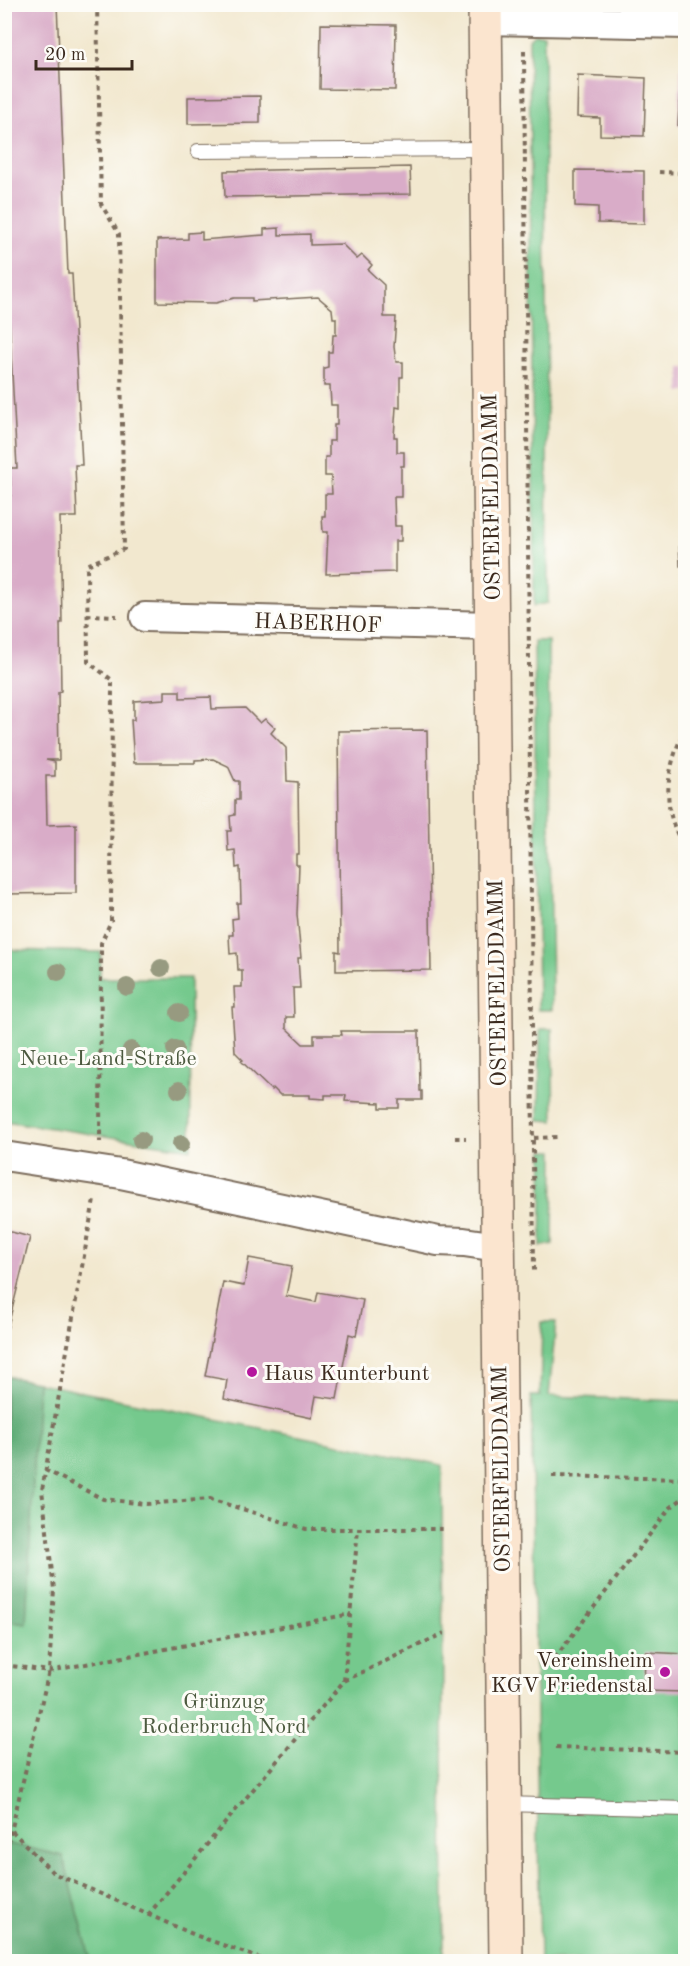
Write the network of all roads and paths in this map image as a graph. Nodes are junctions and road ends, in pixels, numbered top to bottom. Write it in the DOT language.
graph roads {
  1 [pos="97,4"];
  2 [pos="485,12"];
  3 [pos="686,24"];
  4 [pos="486,149"];
  5 [pos="198,151"];
  6 [pos="659,172"];
  7 [pos="686,173"];
  8 [pos="145,617"];
  9 [pos="492,627"];
  10 [pos="686,727"];
  11 [pos="686,849"];
  12 [pos="558,1137"];
  13 [pos="523,1138"];
  14 [pos="4,1156"];
  15 [pos="99,1171"];
  16 [pos="498,1247"];
  17 [pos="45,1470"];
  18 [pos="552,1476"];
  19 [pos="686,1479"];
  20 [pos="686,1496"];
  21 [pos="358,1529"];
  22 [pos="445,1530"];
  23 [pos="351,1614"];
  24 [pos="444,1633"];
  25 [pos="555,1658"];
  26 [pos="4,1665"];
  27 [pos="49,1671"];
  28 [pos="344,1681"];
  29 [pos="556,1747"];
  30 [pos="686,1752"];
  31 [pos="504,1804"];
  32 [pos="686,1809"];
  33 [pos="4,1827"];
  34 [pos="12,1830"];
  35 [pos="4,1861"];
  36 [pos="148,1915"];
  37 [pos="270,1962"];
  38 [pos="506,1962"];
  1 -- 15 [label="path"];
  2 -- 3 [label="street"];
  2 -- 4 [label="street, OSTERFELDDAMM"];
  4 -- 5 [label="lane"];
  4 -- 9 [label="street, OSTERFELDDAMM"];
  6 -- 7 [label="path"];
  8 -- 9 [label="street, HABERHOF"];
  9 -- 16 [label="street, OSTERFELDDAMM"];
  10 -- 11 [label="path"];
  12 -- 13 [label="path"];
  14 -- 15 [label="street"];
  15 -- 16 [label="street"];
  15 -- 17 [label="path"];
  16 -- 31 [label="street, OSTERFELDDAMM"];
  17 -- 21 [label="path"];
  17 -- 27 [label="path"];
  18 -- 19 [label="path"];
  20 -- 25 [label="path"];
  21 -- 22 [label="path"];
  21 -- 23 [label="path"];
  23 -- 27 [label="path"];
  23 -- 28 [label="path"];
  24 -- 28 [label="path"];
  26 -- 27 [label="path"];
  27 -- 34 [label="path"];
  28 -- 36 [label="path"];
  29 -- 30 [label="path"];
  31 -- 32 [label="lane"];
  31 -- 38 [label="street, OSTERFELDDAMM"];
  33 -- 34 [label="path"];
  34 -- 35 [label="path"];
  34 -- 36 [label="path"];
  36 -- 37 [label="path"];
}
